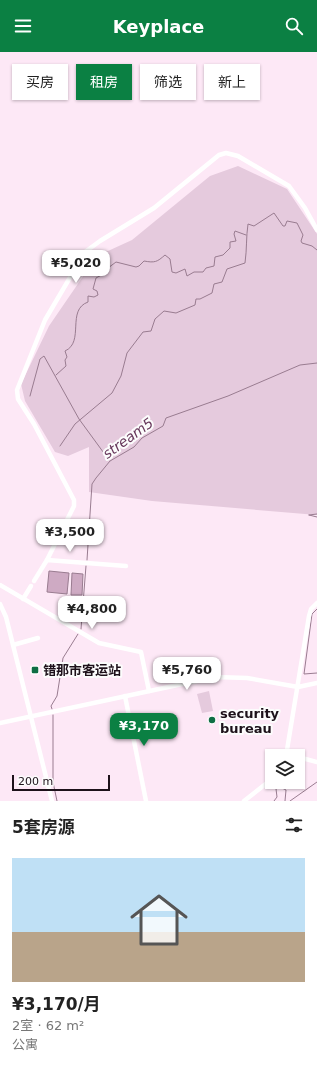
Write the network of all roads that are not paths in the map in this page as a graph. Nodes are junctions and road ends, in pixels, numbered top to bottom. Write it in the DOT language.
graph roads {
  1 [pos="317,230"];
  2 [pos="48,560"];
  3 [pos="126,566"];
  4 [pos="34,581"];
  5 [pos="0,584"];
  6 [pos="32,586"];
  7 [pos="23,599"];
  8 [pos="317,603"];
  9 [pos="0,604"];
  10 [pos="38,638"];
  11 [pos="12,645"];
  12 [pos="317,683"];
  13 [pos="298,687"];
  14 [pos="149,691"];
  15 [pos="125,696"];
  16 [pos="31,717"];
  17 [pos="0,723"];
  18 [pos="287,749"];
  19 [pos="305,759"];
  20 [pos="317,762"];
  21 [pos="265,784"];
  22 [pos="52,801"];
  23 [pos="146,801"];
  24 [pos="244,801"];
  1 -- 2 [label="street"];
  2 -- 3 [label="street"];
  2 -- 4 [label="street"];
  5 -- 7 [label="street"];
  6 -- 7 [label="street"];
  7 -- 14 [label="street"];
  8 -- 13 [label="street"];
  9 -- 11 [label="street"];
  10 -- 11 [label="street"];
  11 -- 16 [label="street"];
  12 -- 13 [label="street"];
  13 -- 14 [label="street"];
  13 -- 18 [label="street"];
  14 -- 15 [label="street"];
  15 -- 16 [label="street"];
  15 -- 23 [label="street"];
  16 -- 17 [label="street"];
  16 -- 22 [label="street"];
  19 -- 20 [label="street"];
  21 -- 24 [label="street"];
}
